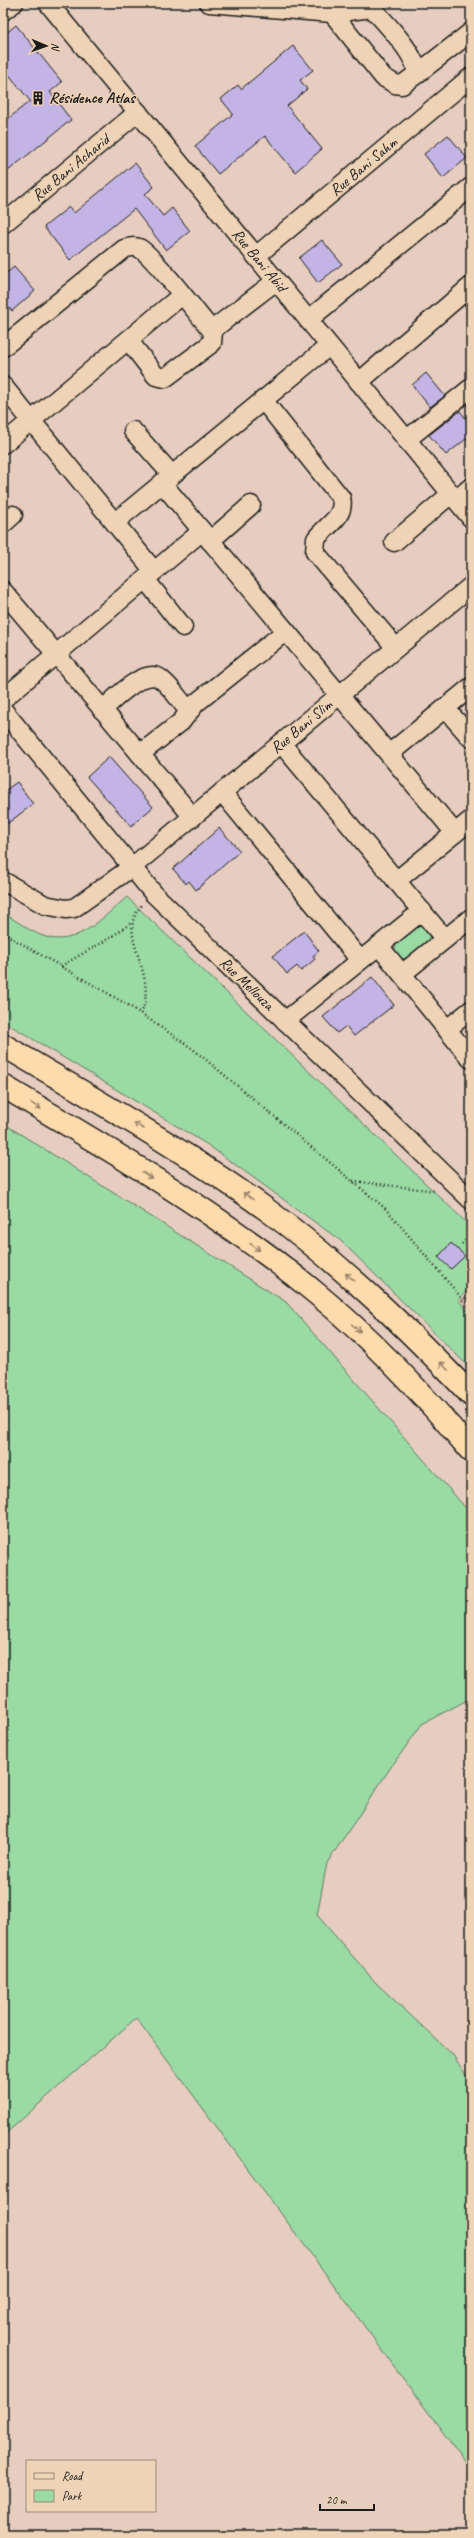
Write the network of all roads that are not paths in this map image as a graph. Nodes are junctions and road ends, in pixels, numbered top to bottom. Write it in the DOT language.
graph roads {
  1 [pos="14,3"];
  2 [pos="48,3"];
  3 [pos="209,3"];
  4 [pos="375,5"];
  5 [pos="3,11"];
  6 [pos="332,13"];
  7 [pos="471,32"];
  8 [pos="417,74"];
  9 [pos="471,78"];
  10 [pos="138,112"];
  11 [pos="469,193"];
  12 [pos="3,224"];
  13 [pos="256,256"];
  14 [pos="276,281"];
  15 [pos="471,286"];
  16 [pos="182,295"];
  17 [pos="308,320"];
  18 [pos="212,330"];
  19 [pos="128,341"];
  20 [pos="329,346"];
  21 [pos="3,347"];
  22 [pos="359,382"];
  23 [pos="3,386"];
  24 [pos="471,388"];
  25 [pos="263,400"];
  26 [pos="32,421"];
  27 [pos="133,431"];
  28 [pos="406,440"];
  29 [pos="3,444"];
  30 [pos="167,479"];
  31 [pos="471,487"];
  32 [pos="454,497"];
  33 [pos="251,505"];
  34 [pos="471,518"];
  35 [pos="115,522"];
  36 [pos="206,536"];
  37 [pos="394,542"];
  38 [pos="149,575"];
  39 [pos="470,589"];
  40 [pos="3,591"];
  41 [pos="183,627"];
  42 [pos="286,631"];
  43 [pos="396,648"];
  44 [pos="56,654"];
  45 [pos="471,687"];
  46 [pos="340,695"];
  47 [pos="3,698"];
  48 [pos="446,708"];
  49 [pos="3,710"];
  50 [pos="102,710"];
  51 [pos="189,711"];
  52 [pos="471,738"];
  53 [pos="281,743"];
  54 [pos="140,754"];
  55 [pos="389,754"];
  56 [pos="222,792"];
  57 [pos="193,817"];
  58 [pos="471,820"];
  59 [pos="455,833"];
  60 [pos="132,867"];
  61 [pos="3,881"];
  62 [pos="396,881"];
  63 [pos="422,911"];
  64 [pos="471,918"];
  65 [pos="445,939"];
  66 [pos="379,946"];
  67 [pos="360,960"];
  68 [pos="402,974"];
  69 [pos="471,1010"];
  70 [pos="285,1021"];
  71 [pos="447,1029"];
  72 [pos="3,1045"];
  73 [pos="471,1059"];
  74 [pos="3,1086"];
  75 [pos="471,1200"];
  76 [pos="471,1395"];
  77 [pos="471,1451"];
  1 -- 5 [label="street"];
  2 -- 10 [label="street, Rue Bani Abid"];
  3 -- 6 [label="street"];
  4 -- 6 [label="street"];
  4 -- 8 [label="street"];
  6 -- 8 [label="street"];
  7 -- 8 [label="street"];
  9 -- 13 [label="street, Rue Bani Sahm"];
  10 -- 12 [label="street, Rue Bani Acharid"];
  10 -- 13 [label="street, Rue Bani Abid"];
  11 -- 17 [label="street"];
  13 -- 14 [label="street, Rue Bani Abid"];
  14 -- 17 [label="street, Rue Bani Abid"];
  14 -- 18 [label="street"];
  15 -- 22 [label="street"];
  16 -- 18 [label="street"];
  16 -- 19 [label="street"];
  16 -- 21 [label="street"];
  17 -- 20 [label="street, Rue Bani Abid"];
  18 -- 19 [label="street"];
  19 -- 26 [label="street"];
  20 -- 22 [label="street, Rue Bani Abid"];
  20 -- 25 [label="street"];
  22 -- 28 [label="street, Rue Bani Abid"];
  23 -- 26 [label="street"];
  24 -- 28 [label="street"];
  25 -- 30 [label="street"];
  25 -- 43 [label="street"];
  26 -- 29 [label="street"];
  26 -- 35 [label="street"];
  27 -- 30 [label="street"];
  28 -- 32 [label="street, Rue Bani Abid"];
  30 -- 35 [label="street"];
  30 -- 36 [label="street"];
  31 -- 32 [label="street"];
  32 -- 34 [label="street, Rue Bani Abid"];
  32 -- 37 [label="street"];
  33 -- 36 [label="street"];
  35 -- 38 [label="street"];
  36 -- 38 [label="street"];
  36 -- 42 [label="street"];
  38 -- 41 [label="street"];
  38 -- 44 [label="street"];
  39 -- 43 [label="street, Rue Bani Slim"];
  40 -- 44 [label="street"];
  42 -- 46 [label="street"];
  42 -- 51 [label="street"];
  43 -- 46 [label="street, Rue Bani Slim"];
  44 -- 47 [label="street"];
  44 -- 50 [label="street"];
  45 -- 48 [label="street"];
  46 -- 53 [label="street, Rue Bani Slim"];
  46 -- 55 [label="street"];
  48 -- 52 [label="street"];
  48 -- 55 [label="street"];
  49 -- 60 [label="street, Rue Mellouza"];
  50 -- 51 [label="street"];
  50 -- 54 [label="street"];
  51 -- 54 [label="street"];
  53 -- 56 [label="street, Rue Bani Slim"];
  53 -- 62 [label="street"];
  54 -- 57 [label="street"];
  55 -- 59 [label="street"];
  56 -- 57 [label="street, Rue Bani Slim"];
  56 -- 67 [label="street"];
  57 -- 60 [label="street, Rue Bani Slim"];
  58 -- 59 [label="street"];
  59 -- 62 [label="street"];
  60 -- 61 [label="street"];
  60 -- 70 [label="street, Rue Mellouza"];
  62 -- 63 [label="street"];
  63 -- 65 [label="street"];
  63 -- 66 [label="street"];
  64 -- 65 [label="street"];
  65 -- 68 [label="street"];
  66 -- 67 [label="street"];
  66 -- 68 [label="street"];
  67 -- 70 [label="street"];
  68 -- 71 [label="street"];
  69 -- 71 [label="street"];
  70 -- 75 [label="street, Rue Mellouza"];
  71 -- 73 [label="street"];
  76 -- 72 [label="highway, one-way"];
  74 -- 77 [label="highway, one-way"];
}
